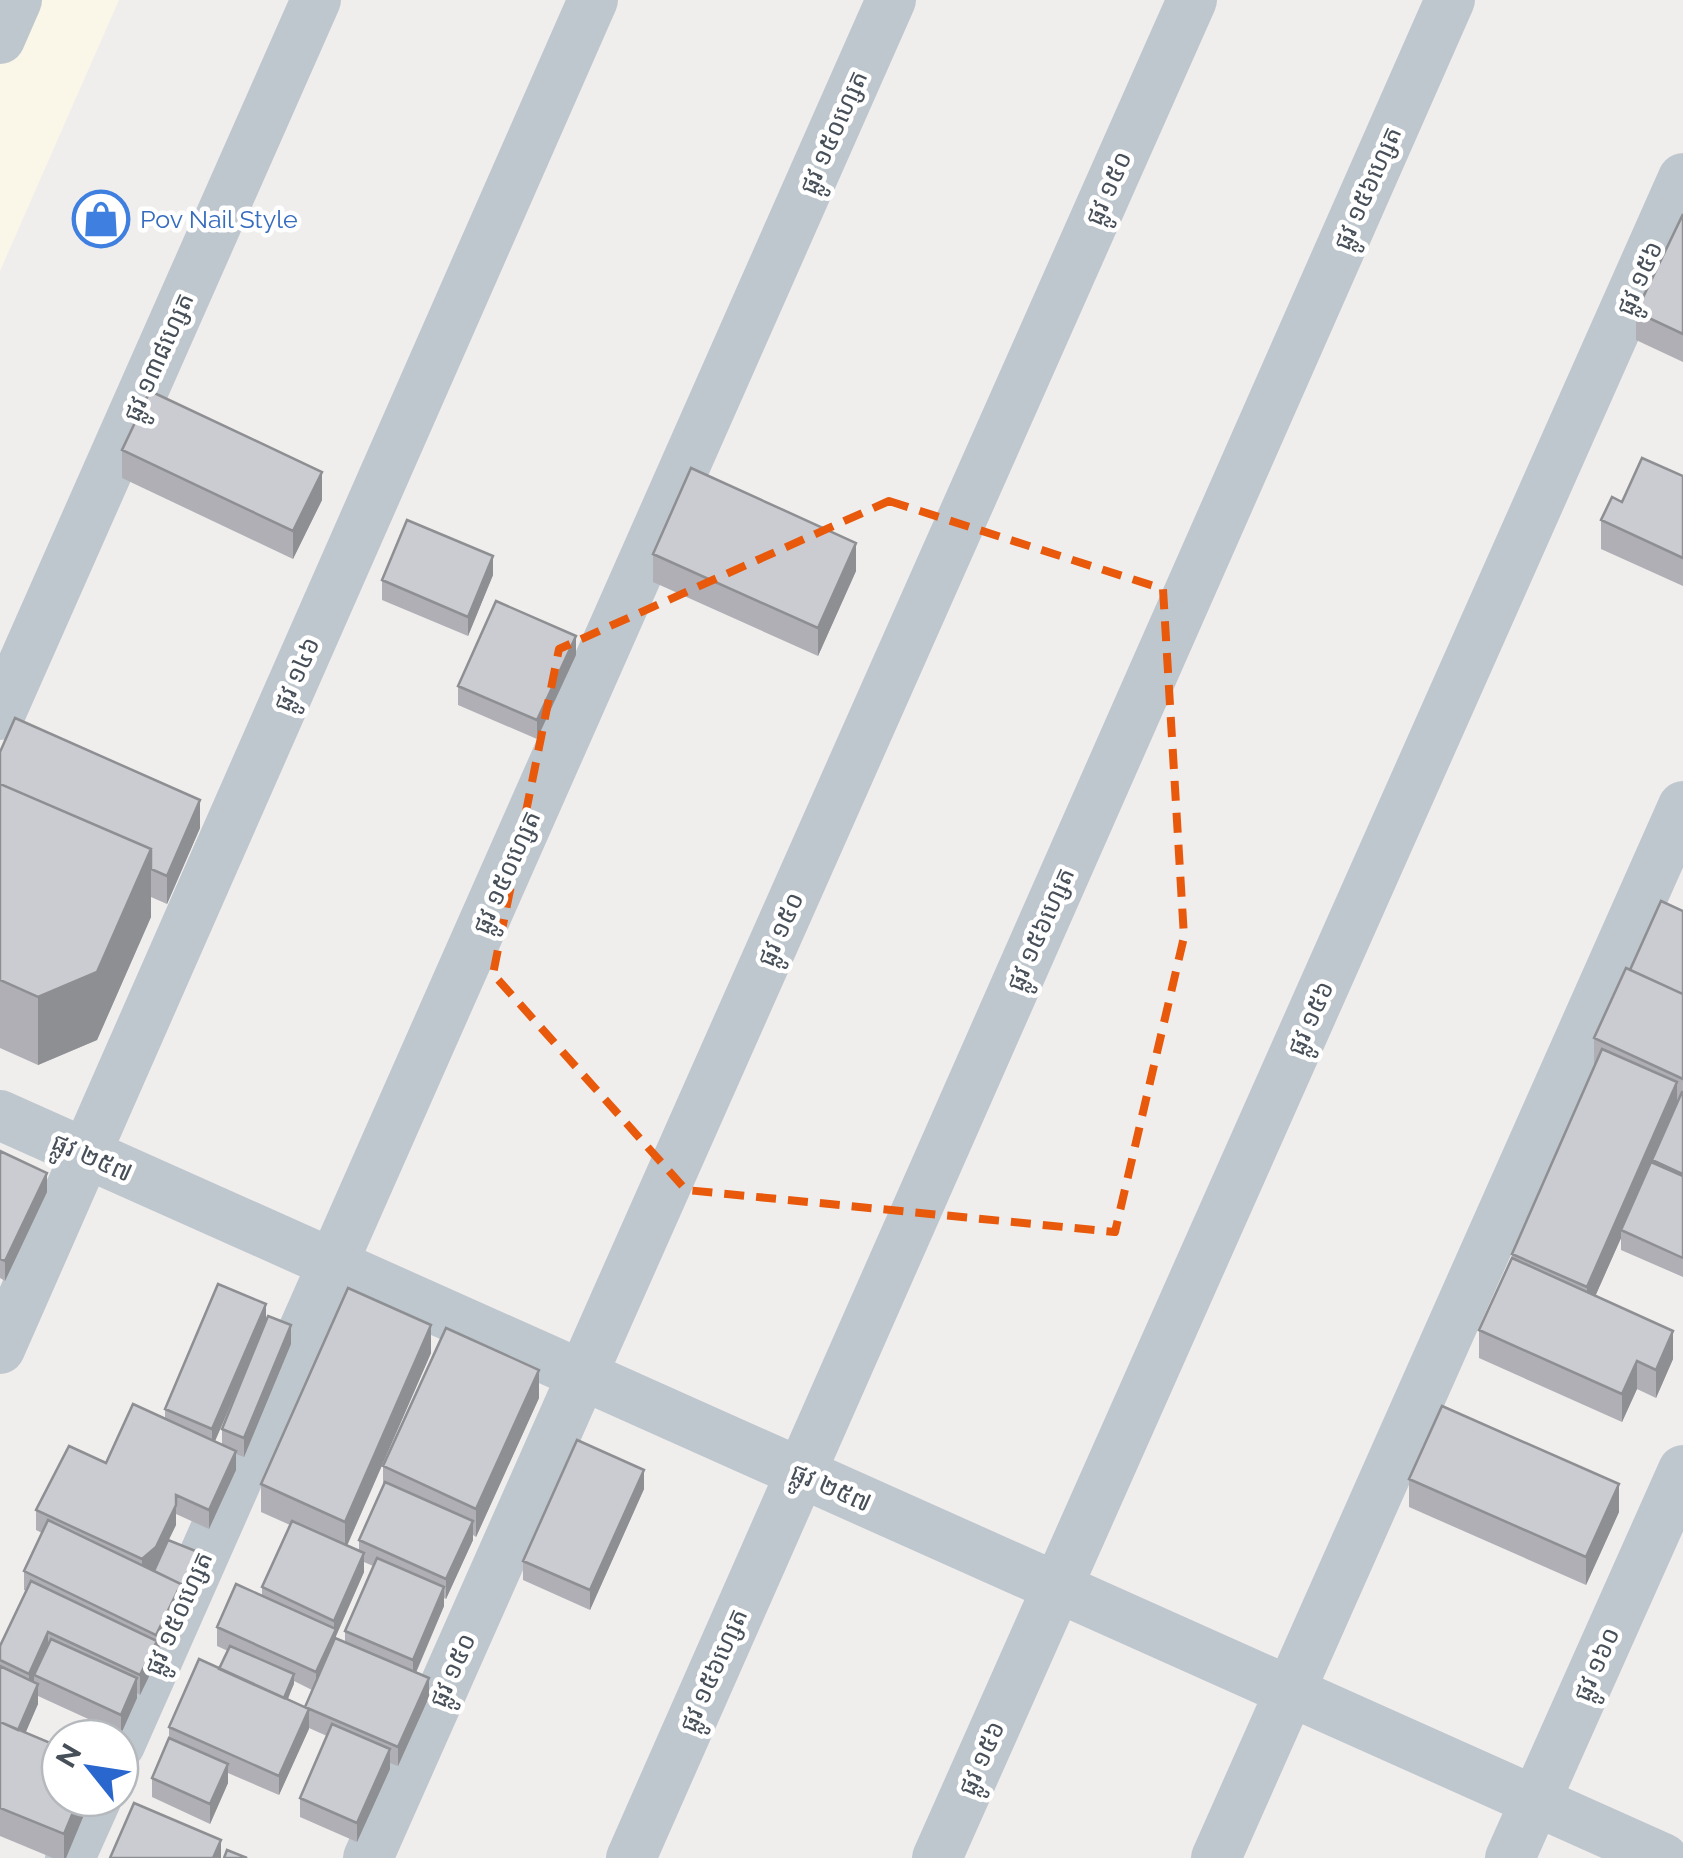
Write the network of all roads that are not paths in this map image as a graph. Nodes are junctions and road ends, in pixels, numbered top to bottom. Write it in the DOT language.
graph roads {
  1 [pos="17,0"];
  2 [pos="316,0"];
  3 [pos="593,0"];
  4 [pos="891,0"];
  5 [pos="1192,0"];
  6 [pos="1450,0"];
  7 [pos="0,39"];
  8 [pos="1683,178"];
  9 [pos="0,714"];
  10 [pos="1683,806"];
  11 [pos="0,1116"];
  12 [pos="85,1154"];
  13 [pos="332,1264"];
  14 [pos="0,1349"];
  15 [pos="582,1375"];
  16 [pos="1683,1470"];
  17 [pos="801,1473"];
  18 [pos="1058,1588"];
  19 [pos="1289,1691"];
  20 [pos="132,1718"];
  21 [pos="1535,1801"];
  22 [pos="87,1818"];
  23 [pos="70,1858"];
  24 [pos="368,1858"];
  25 [pos="630,1858"];
  26 [pos="937,1858"];
  27 [pos="1216,1858"];
  28 [pos="1510,1858"];
  29 [pos="1663,1858"];
  1 -- 7 [label="street"];
  2 -- 9 [label="street, ផ្លូវ ១៣៨ហ្សេត"];
  3 -- 12 [label="street, ផ្លូវ ១៤៦"];
  4 -- 13 [label="street, ផ្លូវ ១៥០ហ្សេត"];
  5 -- 15 [label="street, ផ្លូវ ១៥០"];
  6 -- 17 [label="street, ផ្លូវ ១៥៦ហ្សេត"];
  8 -- 18 [label="street, ផ្លូវ ១៥៦"];
  10 -- 19 [label="street"];
  11 -- 12 [label="street, ផ្លូវ ២៥៧"];
  12 -- 13 [label="street, ផ្លូវ ២៥៧"];
  12 -- 14 [label="street, ផ្លូវ ១៤៦"];
  13 -- 15 [label="street, ផ្លូវ ២៥៧"];
  13 -- 20 [label="street, ផ្លូវ ១៥០ហ្សេត"];
  15 -- 17 [label="street, ផ្លូវ ២៥៧"];
  15 -- 24 [label="street, ផ្លូវ ១៥០"];
  16 -- 21 [label="street, ផ្លូវ ១៦០"];
  17 -- 18 [label="street, ផ្លូវ ២៥៧"];
  17 -- 25 [label="street, ផ្លូវ ១៥៦ហ្សេត"];
  18 -- 19 [label="street, ផ្លូវ ២៥៧"];
  18 -- 26 [label="street, ផ្លូវ ១៥៦"];
  19 -- 21 [label="street, ផ្លូវ ២៥៧"];
  19 -- 27 [label="street"];
  21 -- 28 [label="street, ផ្លូវ ១៦០"];
  21 -- 29 [label="street, ផ្លូវ ២៥៧"];
  22 -- 23 [label="street"];
}
